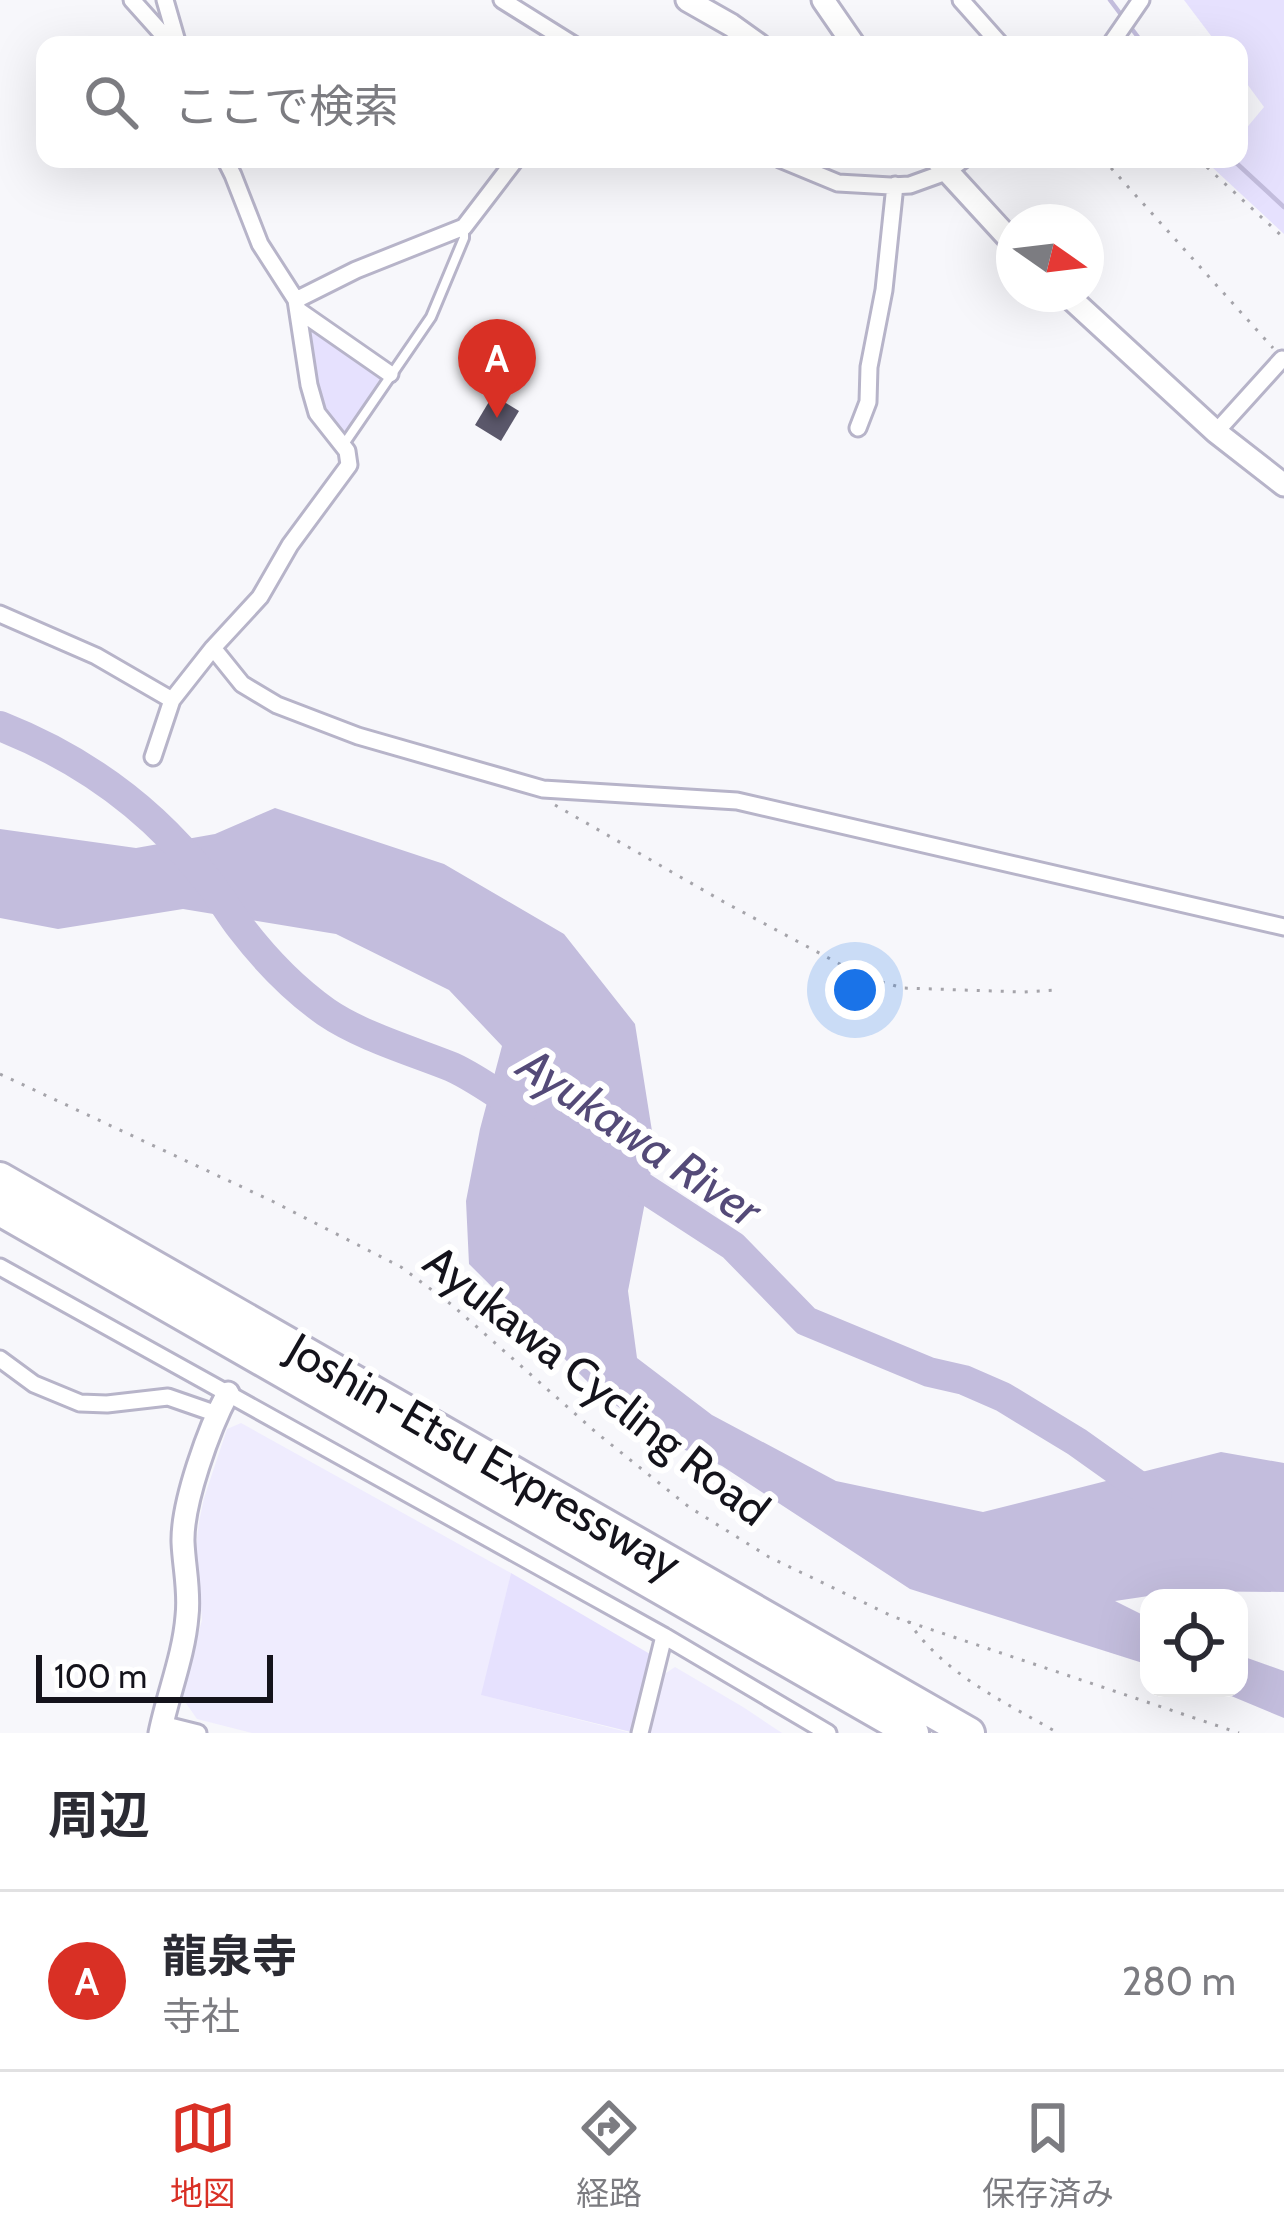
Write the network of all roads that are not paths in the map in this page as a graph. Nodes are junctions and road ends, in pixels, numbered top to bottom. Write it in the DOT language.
graph roads {
  1 [pos="132,0"];
  2 [pos="165,0"];
  3 [pos="502,0"];
  4 [pos="687,0"];
  5 [pos="823,0"];
  6 [pos="961,0"];
  7 [pos="1142,0"];
  8 [pos="164,36"];
  9 [pos="175,36"];
  10 [pos="560,36"];
  11 [pos="746,36"];
  12 [pos="848,36"];
  13 [pos="993,36"];
  14 [pos="1116,36"];
  15 [pos="229,168"];
  16 [pos="509,168"];
  17 [pos="802,168"];
  18 [pos="940,168"];
  19 [pos="953,168"];
  20 [pos="896,185"];
  21 [pos="996,222"];
  22 [pos="464,227"];
  23 [pos="297,305"];
  24 [pos="1086,312"];
  25 [pos="1282,358"];
  26 [pos="390,374"];
  27 [pos="858,428"];
  28 [pos="1216,432"];
  29 [pos="343,446"];
  30 [pos="1284,485"];
  31 [pos="0,614"];
  32 [pos="213,648"];
  33 [pos="172,700"];
  34 [pos="154,757"];
  35 [pos="1284,926"];
  36 [pos="0,1178"];
  37 [pos="0,1210"];
  38 [pos="0,1267"];
  39 [pos="0,1359"];
  40 [pos="228,1393"];
  41 [pos="217,1414"];
  42 [pos="664,1636"];
  43 [pos="161,1728"];
  44 [pos="198,1733"];
  45 [pos="640,1733"];
  46 [pos="828,1733"];
  47 [pos="913,1733"];
  48 [pos="969,1733"];
  1 -- 8 [label="street"];
  2 -- 9 [label="street"];
  3 -- 10 [label="street"];
  4 -- 11 [label="main road"];
  5 -- 12 [label="main road"];
  6 -- 13 [label="street"];
  7 -- 14 [label="street"];
  15 -- 23 [label="street"];
  16 -- 22 [label="street"];
  17 -- 20 [label="street"];
  18 -- 20 [label="street"];
  19 -- 21 [label="main road"];
  20 -- 27 [label="street"];
  22 -- 23 [label="street"];
  22 -- 26 [label="lane"];
  23 -- 26 [label="street"];
  23 -- 29 [label="street"];
  24 -- 28 [label="main road"];
  25 -- 28 [label="street"];
  26 -- 29 [label="lane"];
  28 -- 30 [label="main road"];
  29 -- 32 [label="street"];
  31 -- 33 [label="street"];
  32 -- 33 [label="street"];
  32 -- 35 [label="street"];
  33 -- 34 [label="street"];
  36 -- 48 [label="highway, Joshin-Etsu Expressway"];
  37 -- 47 [label="highway, Joshin-Etsu Expressway"];
  38 -- 40 [label="street"];
  39 -- 41 [label="street"];
  40 -- 41 [label="main road"];
  40 -- 42 [label="street"];
  41 -- 43 [label="main road"];
  42 -- 45 [label="street"];
  42 -- 46 [label="street"];
  43 -- 44 [label="street"];
}
